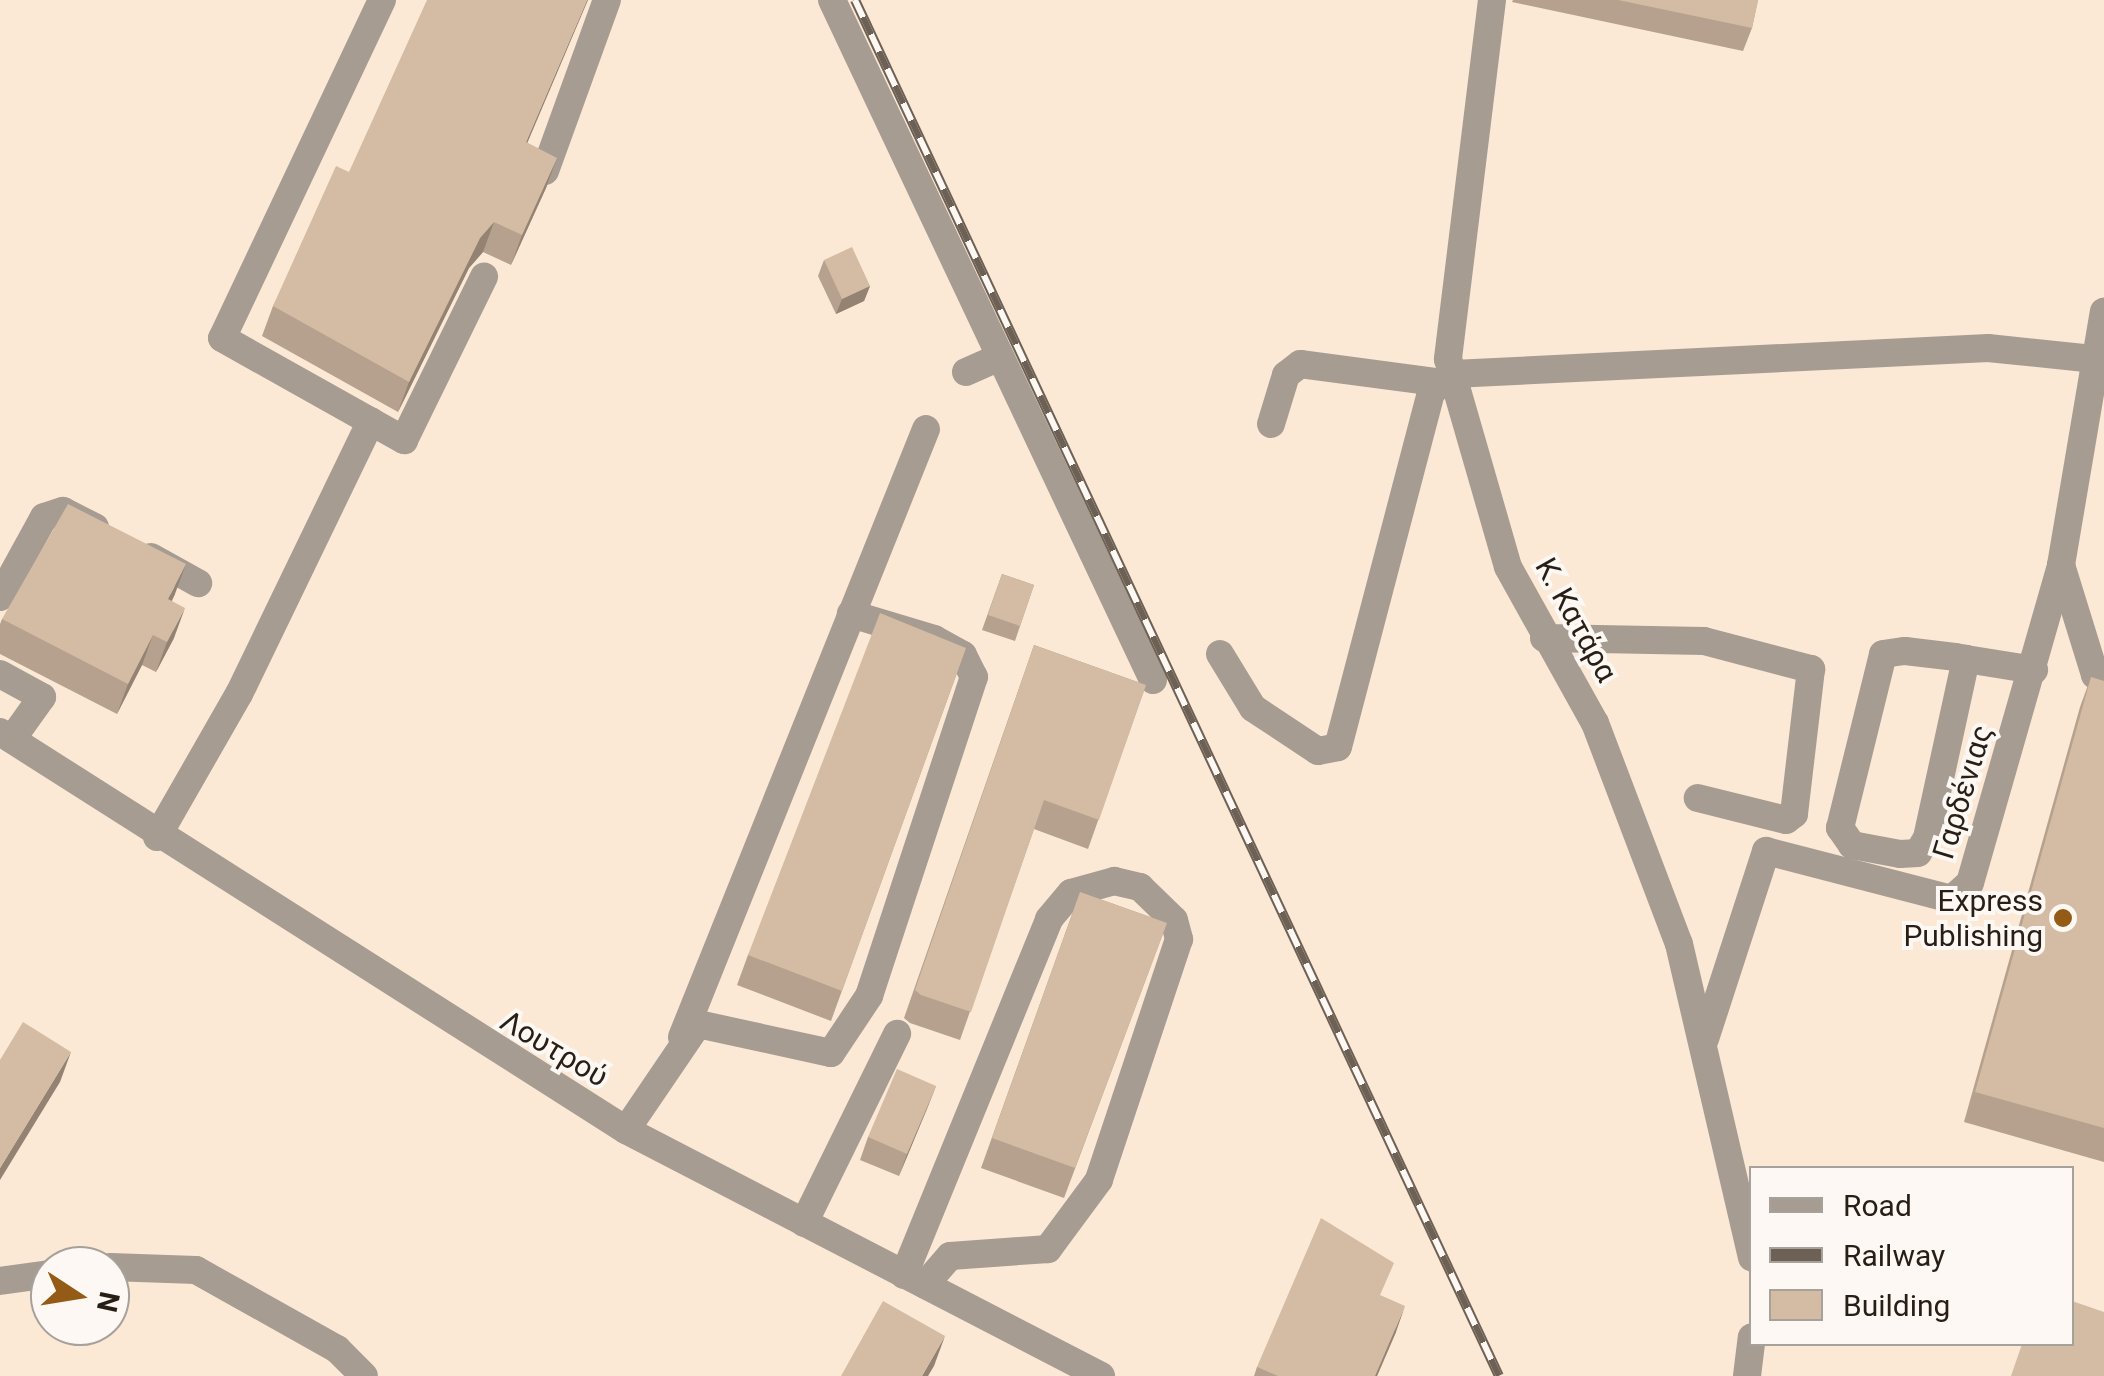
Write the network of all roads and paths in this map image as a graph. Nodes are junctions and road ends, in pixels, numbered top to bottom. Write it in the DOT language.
graph roads {
  1 [pos="382,0"];
  2 [pos="607,0"];
  3 [pos="832,0"];
  4 [pos="1492,0"];
  5 [pos="545,171"];
  6 [pos="484,277"];
  7 [pos="2104,312"];
  8 [pos="1000,357"];
  9 [pos="2100,360"];
  10 [pos="966,372"];
  11 [pos="1444,378"];
  12 [pos="370,421"];
  13 [pos="1271,424"];
  14 [pos="926,429"];
  15 [pos="2061,565"];
  16 [pos="198,583"];
  17 [pos="0,597"];
  18 [pos="852,614"];
  19 [pos="1544,638"];
  20 [pos="1220,654"];
  21 [pos="1966,658"];
  22 [pos="2034,670"];
  23 [pos="0,674"];
  24 [pos="2104,679"];
  25 [pos="1153,680"];
  26 [pos="6,736"];
  27 [pos="1698,798"];
  28 [pos="157,837"];
  29 [pos="897,1034"];
  30 [pos="682,1037"];
  31 [pos="1704,1040"];
  32 [pos="626,1130"];
  33 [pos="804,1223"];
  34 [pos="1749,1244"];
  35 [pos="130,1268"];
  36 [pos="30,1276"];
  37 [pos="0,1280"];
  38 [pos="915,1280"];
  39 [pos="1751,1346"];
  40 [pos="364,1376"];
  41 [pos="1101,1376"];
  42 [pos="1746,1376"];
  1 -- 12 [label="street"];
  2 -- 5 [label="street"];
  3 -- 8 [label="street"];
  4 -- 11 [label="street, Κ. Κατάρα"];
  6 -- 12 [label="street"];
  7 -- 9 [label="street, Γαρδένιας"];
  8 -- 10 [label="street"];
  8 -- 25 [label="street"];
  9 -- 11 [label="street"];
  9 -- 15 [label="street, Γαρδένιας"];
  11 -- 13 [label="street"];
  11 -- 19 [label="street, Κ. Κατάρα"];
  11 -- 20 [label="street"];
  12 -- 28 [label="street"];
  14 -- 18 [label="street"];
  15 -- 22 [label="street, Γαρδένιας"];
  15 -- 24 [label="street"];
  16 -- 17 [label="street"];
  18 -- 30 [label="street"];
  18 -- 30 [label="street"];
  19 -- 27 [label="street"];
  19 -- 31 [label="street, Κ. Κατάρα"];
  21 -- 21 [label="street"];
  21 -- 22 [label="street"];
  22 -- 31 [label="street, Γαρδένιας"];
  23 -- 26 [label="street"];
  26 -- 28 [label="street, Λουτρού"];
  28 -- 32 [label="street, Λουτρού"];
  29 -- 33 [label="street"];
  30 -- 32 [label="street"];
  31 -- 34 [label="street, Κ. Κατάρα"];
  32 -- 33 [label="street, Λουτρού"];
  33 -- 38 [label="street, Λουτρού"];
  35 -- 40 [label="street"];
  36 -- 37 [label="street"];
  38 -- 38 [label="street"];
  38 -- 41 [label="street, Λουτρού"];
  39 -- 42 [label="street"];
}
